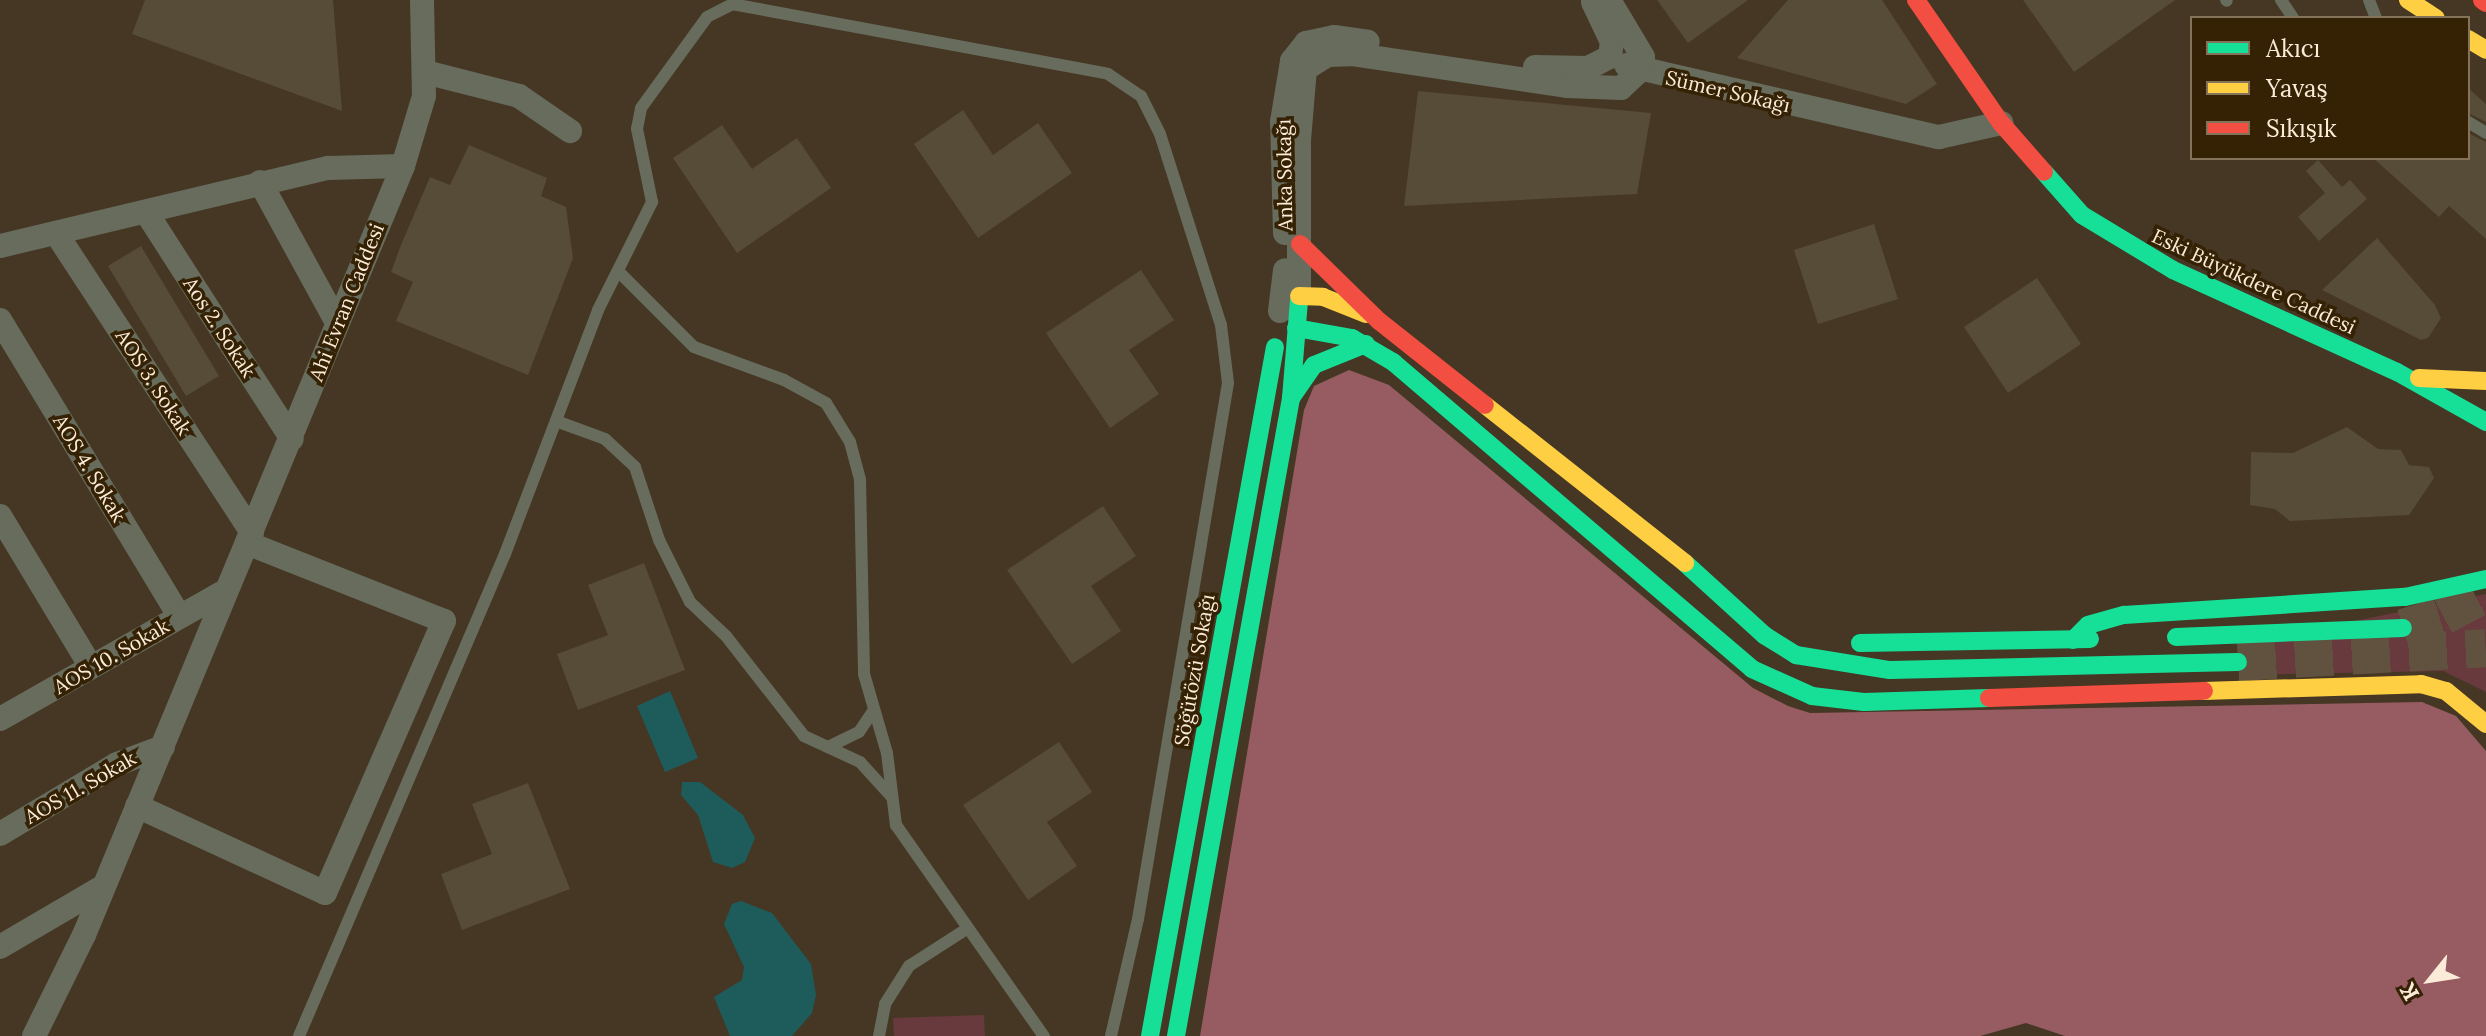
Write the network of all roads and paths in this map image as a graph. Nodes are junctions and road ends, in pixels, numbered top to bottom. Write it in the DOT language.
graph roads {
  1 [pos="422,0"];
  2 [pos="1592,0"];
  3 [pos="1609,0"];
  4 [pos="1916,0"];
  5 [pos="2408,0"];
  6 [pos="2433,16"];
  7 [pos="1311,51"];
  8 [pos="1610,57"];
  9 [pos="1640,70"];
  10 [pos="425,72"];
  11 [pos="2001,123"];
  12 [pos="570,131"];
  13 [pos="403,166"];
  14 [pos="260,182"];
  15 [pos="148,215"];
  16 [pos="56,233"];
  17 [pos="1300,244"];
  18 [pos="0,246"];
  19 [pos="618,271"];
  20 [pos="1292,312"];
  21 [pos="335,319"];
  22 [pos="0,320"];
  23 [pos="1379,321"];
  24 [pos="1366,344"];
  25 [pos="2397,372"];
  26 [pos="2479,382"];
  27 [pos="1291,398"];
  28 [pos="2484,419"];
  29 [pos="556,421"];
  30 [pos="292,439"];
  31 [pos="0,516"];
  32 [pos="250,538"];
  33 [pos="2486,579"];
  34 [pos="222,593"];
  35 [pos="1726,598"];
  36 [pos="179,616"];
  37 [pos="2403,628"];
  38 [pos="2119,638"];
  39 [pos="2160,638"];
  40 [pos="2073,640"];
  41 [pos="2238,662"];
  42 [pos="91,667"];
  43 [pos="4,709"];
  44 [pos="874,710"];
  45 [pos="2486,724"];
  46 [pos="163,747"];
  47 [pos="828,747"];
  48 [pos="890,795"];
  49 [pos="137,806"];
  50 [pos="0,834"];
  51 [pos="99,889"];
  52 [pos="965,930"];
  53 [pos="0,947"];
  54 [pos="34,1036"];
  55 [pos="299,1036"];
  56 [pos="879,1036"];
  57 [pos="1044,1036"];
  58 [pos="1111,1036"];
  59 [pos="1150,1036"];
  60 [pos="1176,1036"];
  1 -- 10 [label="street, Ahi Evran Caddesi"];
  2 -- 8 [label="street"];
  3 -- 9 [label="street"];
  4 -- 11 [label="main road, Eski Büyükdere Caddesi"];
  5 -- 6 [label="main road"];
  7 -- 8 [label="street"];
  7 -- 9 [label="street, Sümer Sokağı"];
  7 -- 17 [label="street, Anka Sokağı"];
  7 -- 20 [label="street, Anka Sokağı"];
  8 -- 9 [label="street"];
  9 -- 11 [label="street, Sümer Sokağı"];
  10 -- 12 [label="street"];
  10 -- 13 [label="street, Ahi Evran Caddesi"];
  11 -- 25 [label="main road, Eski Büyükdere Caddesi"];
  13 -- 14 [label="street"];
  13 -- 21 [label="street, Ahi Evran Caddesi"];
  14 -- 15 [label="street"];
  14 -- 21 [label="street"];
  15 -- 16 [label="street"];
  15 -- 30 [label="street, Aos 2. Sokak"];
  16 -- 18 [label="street"];
  16 -- 32 [label="street, AOS 3. Sokak"];
  17 -- 20 [label="street, Anka Sokağı"];
  17 -- 23 [label="main road"];
  19 -- 29 [label="lane"];
  19 -- 44 [label="lane"];
  19 -- 58 [label="lane"];
  20 -- 23 [label="main road"];
  20 -- 24 [label="main road"];
  20 -- 27 [label="main road"];
  20 -- 59 [label="main road, Söğütözü Sokağı"];
  21 -- 30 [label="street, Ahi Evran Caddesi"];
  22 -- 36 [label="street, AOS 4. Sokak"];
  23 -- 35 [label="main road"];
  24 -- 27 [label="main road"];
  24 -- 45 [label="main road"];
  25 -- 26 [label="main road"];
  25 -- 28 [label="main road"];
  27 -- 60 [label="main road"];
  29 -- 47 [label="lane"];
  29 -- 55 [label="lane"];
  30 -- 32 [label="street, Ahi Evran Caddesi"];
  31 -- 42 [label="street"];
  32 -- 34 [label="street, Ahi Evran Caddesi"];
  32 -- 49 [label="street"];
  33 -- 40 [label="main road"];
  34 -- 36 [label="street, AOS 10. Sokak"];
  34 -- 46 [label="street, Ahi Evran Caddesi"];
  35 -- 40 [label="main road"];
  35 -- 41 [label="main road"];
  36 -- 42 [label="street, AOS 10. Sokak"];
  37 -- 39 [label="main road"];
  38 -- 40 [label="main road"];
  42 -- 43 [label="street, AOS 10. Sokak"];
  44 -- 47 [label="lane"];
  44 -- 48 [label="lane"];
  46 -- 49 [label="street, Ahi Evran Caddesi"];
  46 -- 50 [label="street, AOS 11. Sokak"];
  47 -- 48 [label="lane"];
  48 -- 52 [label="lane"];
  49 -- 51 [label="street, Ahi Evran Caddesi"];
  51 -- 53 [label="street"];
  51 -- 54 [label="street, Ahi Evran Caddesi"];
  52 -- 56 [label="lane"];
  52 -- 57 [label="lane"];
}
